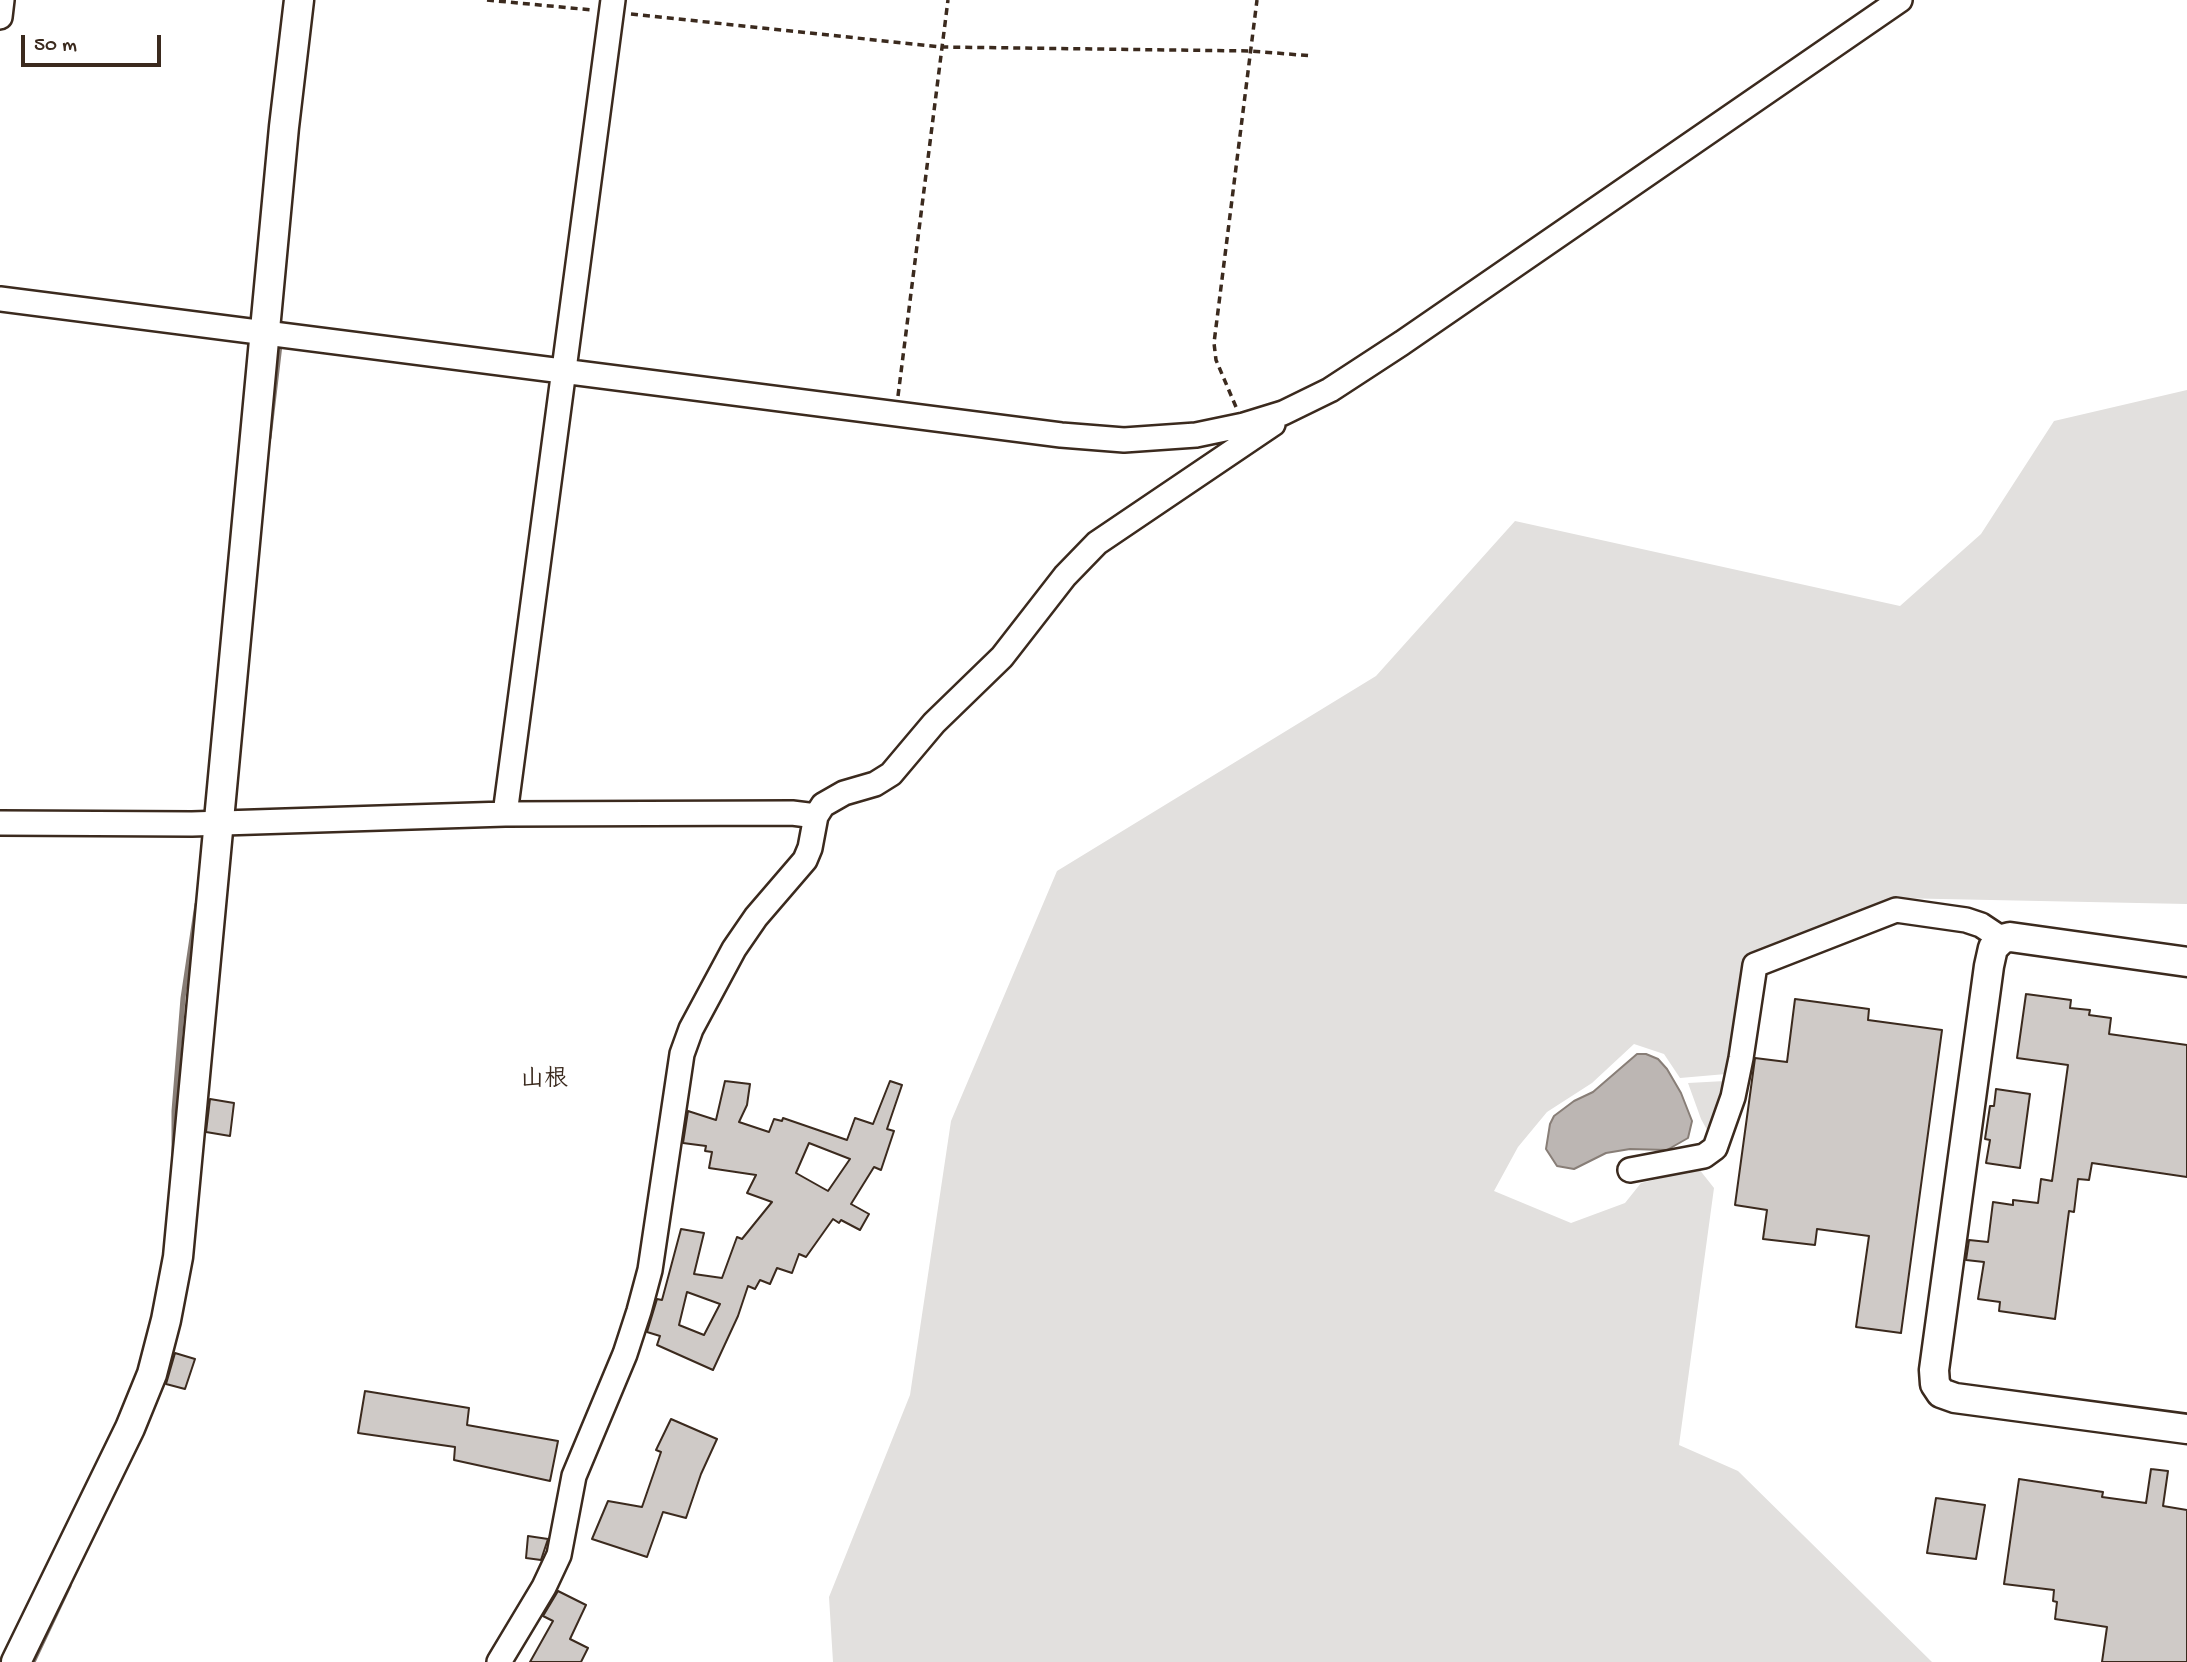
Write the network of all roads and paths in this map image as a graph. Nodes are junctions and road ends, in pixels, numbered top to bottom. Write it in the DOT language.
graph roads {
  1 [pos="2,0"];
  2 [pos="299,0"];
  3 [pos="487,0"];
  4 [pos="948,0"];
  5 [pos="1257,0"];
  6 [pos="1900,0"];
  7 [pos="612,6"];
  8 [pos="0,17"];
  9 [pos="941,47"];
  10 [pos="1251,51"];
  11 [pos="1313,56"];
  12 [pos="0,299"];
  13 [pos="265,333"];
  14 [pos="564,373"];
  15 [pos="1296,409"];
  16 [pos="896,415"];
  17 [pos="1244,425"];
  18 [pos="505,814"];
  19 [pos="816,816"];
  20 [pos="0,823"];
  21 [pos="210,823"];
  22 [pos="2001,940"];
  23 [pos="2187,962"];
  24 [pos="1630,1170"];
  25 [pos="2187,1429"];
  26 [pos="16,1662"];
  27 [pos="499,1662"];
  1 -- 8 [label="street"];
  2 -- 13 [label="street"];
  3 -- 7 [label="path"];
  4 -- 9 [label="path"];
  5 -- 10 [label="path"];
  6 -- 15 [label="street"];
  7 -- 9 [label="path"];
  7 -- 14 [label="street"];
  9 -- 10 [label="path"];
  9 -- 16 [label="path"];
  10 -- 11 [label="path"];
  10 -- 17 [label="path"];
  12 -- 13 [label="street"];
  13 -- 14 [label="street"];
  13 -- 21 [label="street"];
  14 -- 16 [label="street"];
  14 -- 18 [label="street"];
  15 -- 17 [label="street"];
  15 -- 19 [label="street"];
  16 -- 17 [label="street"];
  18 -- 19 [label="street"];
  18 -- 21 [label="street"];
  19 -- 27 [label="street"];
  20 -- 21 [label="street"];
  21 -- 26 [label="street"];
  22 -- 23 [label="street"];
  22 -- 24 [label="street"];
  22 -- 25 [label="street"];
}
